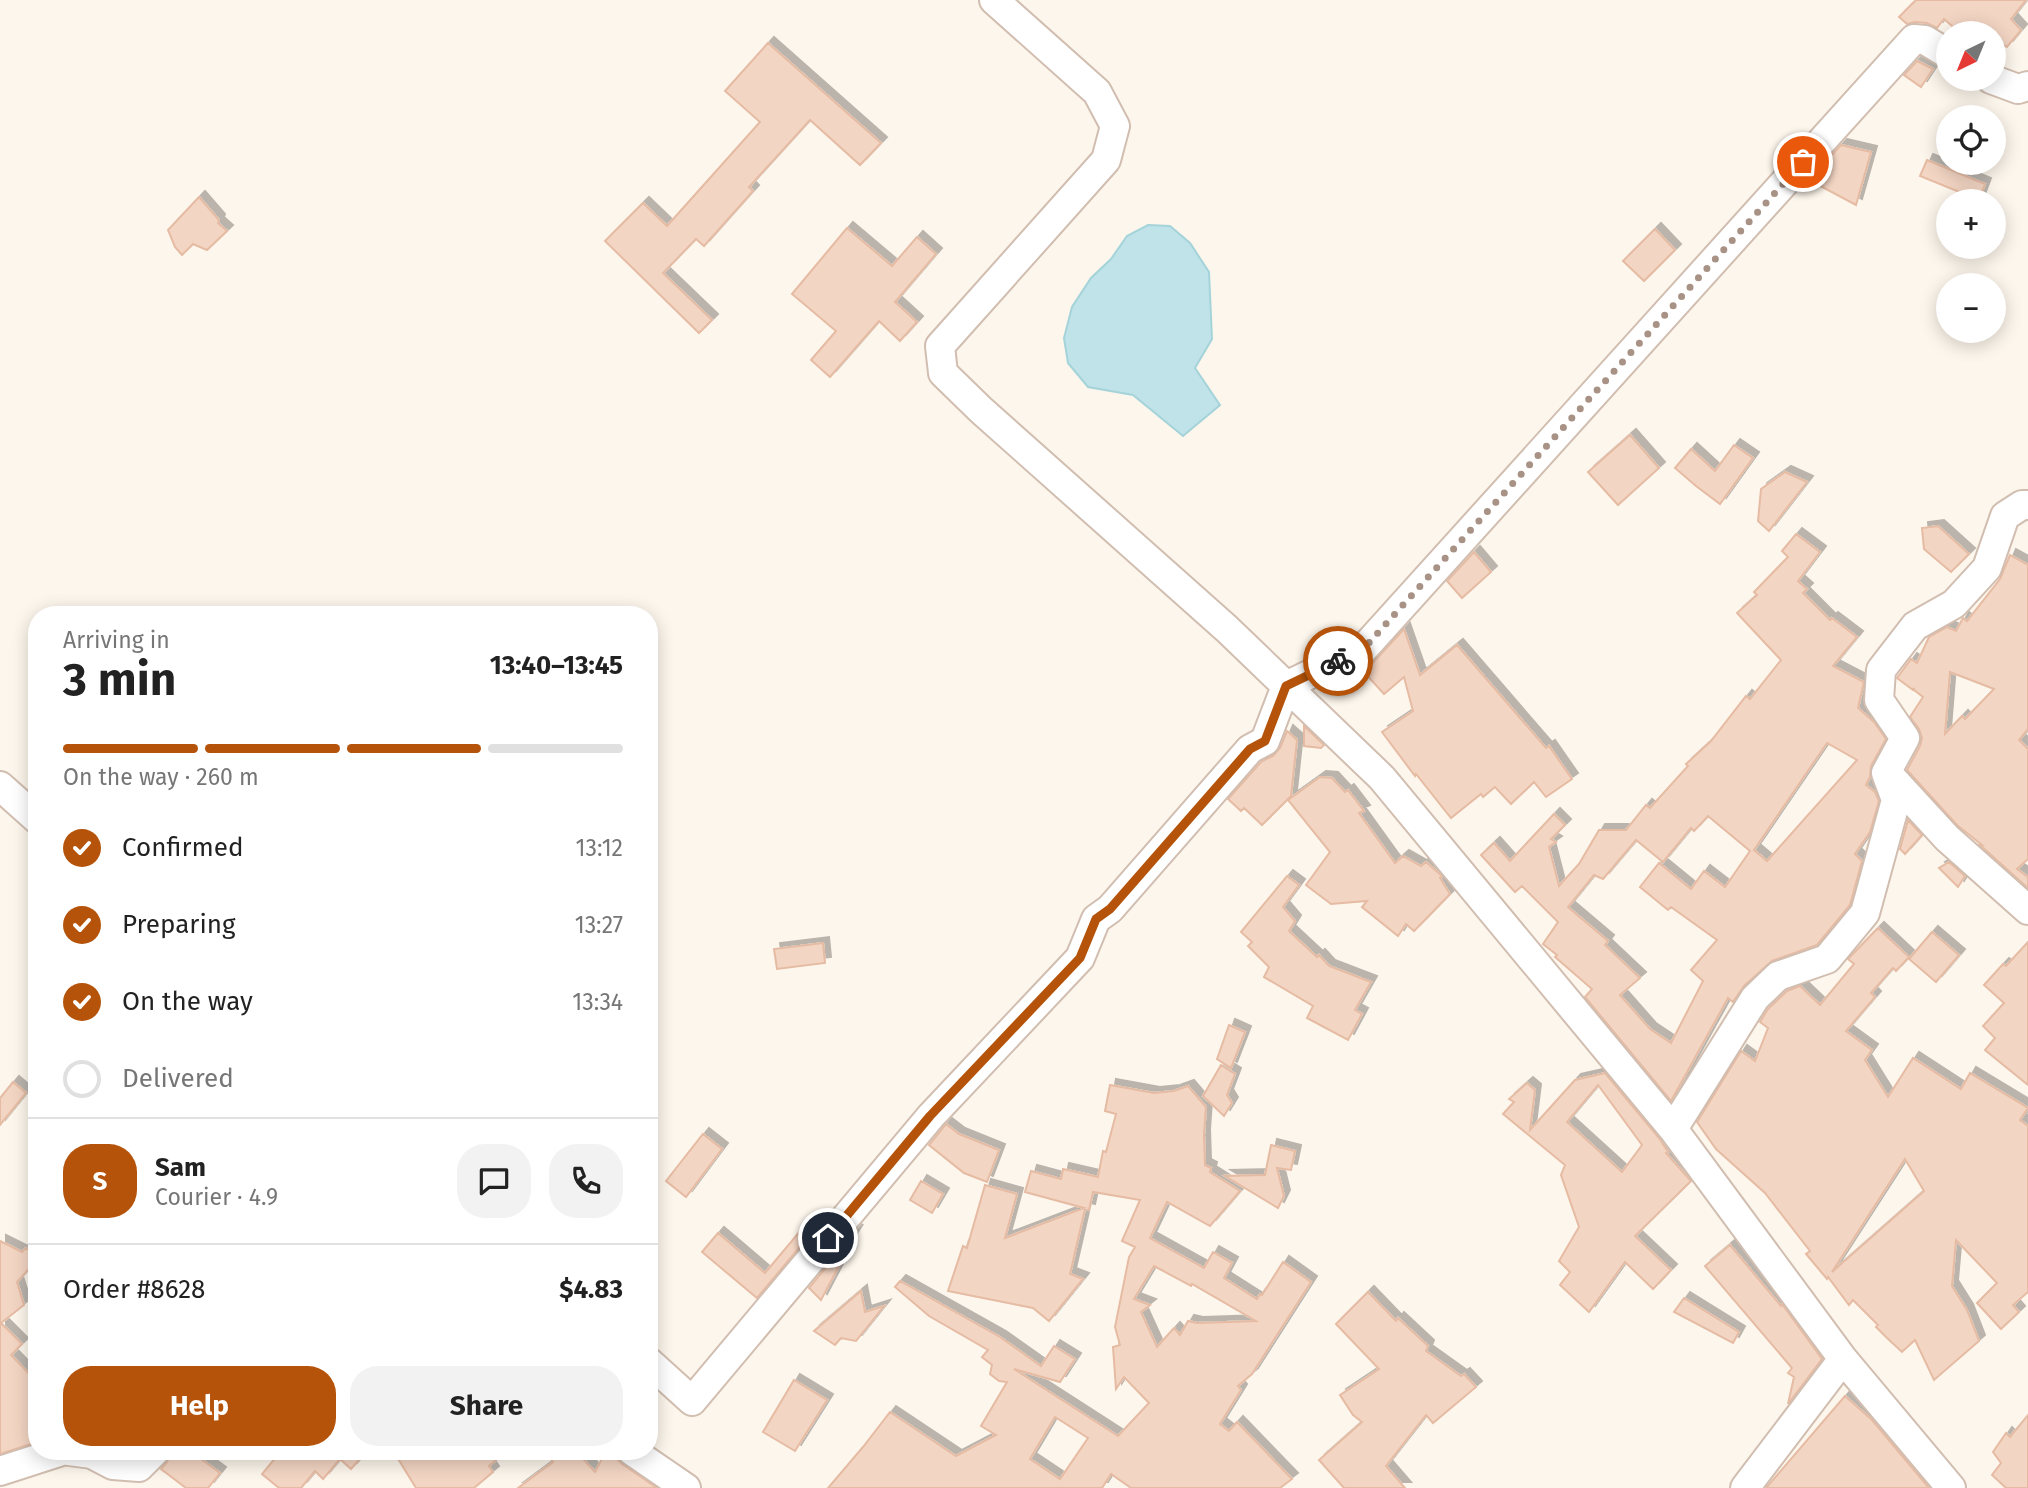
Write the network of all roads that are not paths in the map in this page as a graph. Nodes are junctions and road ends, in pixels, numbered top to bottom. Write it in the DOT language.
graph roads {
  1 [pos="994,0"];
  2 [pos="1936,47"];
  3 [pos="2006,84"];
  4 [pos="2028,86"];
  5 [pos="2028,505"];
  6 [pos="1286,686"];
  7 [pos="1886,773"];
  8 [pos="0,786"];
  9 [pos="28,811"];
  10 [pos="2028,910"];
  11 [pos="1673,1129"];
  12 [pos="1843,1360"];
  13 [pos="658,1370"];
  14 [pos="34,1460"];
  15 [pos="103,1460"];
  16 [pos="145,1460"];
  17 [pos="645,1460"];
  18 [pos="0,1471"];
  19 [pos="685,1488"];
  20 [pos="1745,1488"];
  21 [pos="1951,1488"];
  1 -- 6 [label="street"];
  2 -- 6 [label="street"];
  3 -- 4 [label="street"];
  5 -- 7 [label="street"];
  6 -- 11 [label="street"];
  6 -- 13 [label="street"];
  7 -- 10 [label="street"];
  7 -- 11 [label="street"];
  8 -- 9 [label="street"];
  11 -- 12 [label="street"];
  12 -- 20 [label="street"];
  12 -- 21 [label="street"];
  14 -- 18 [label="street"];
  15 -- 16 [label="street"];
  17 -- 19 [label="street"];
}
